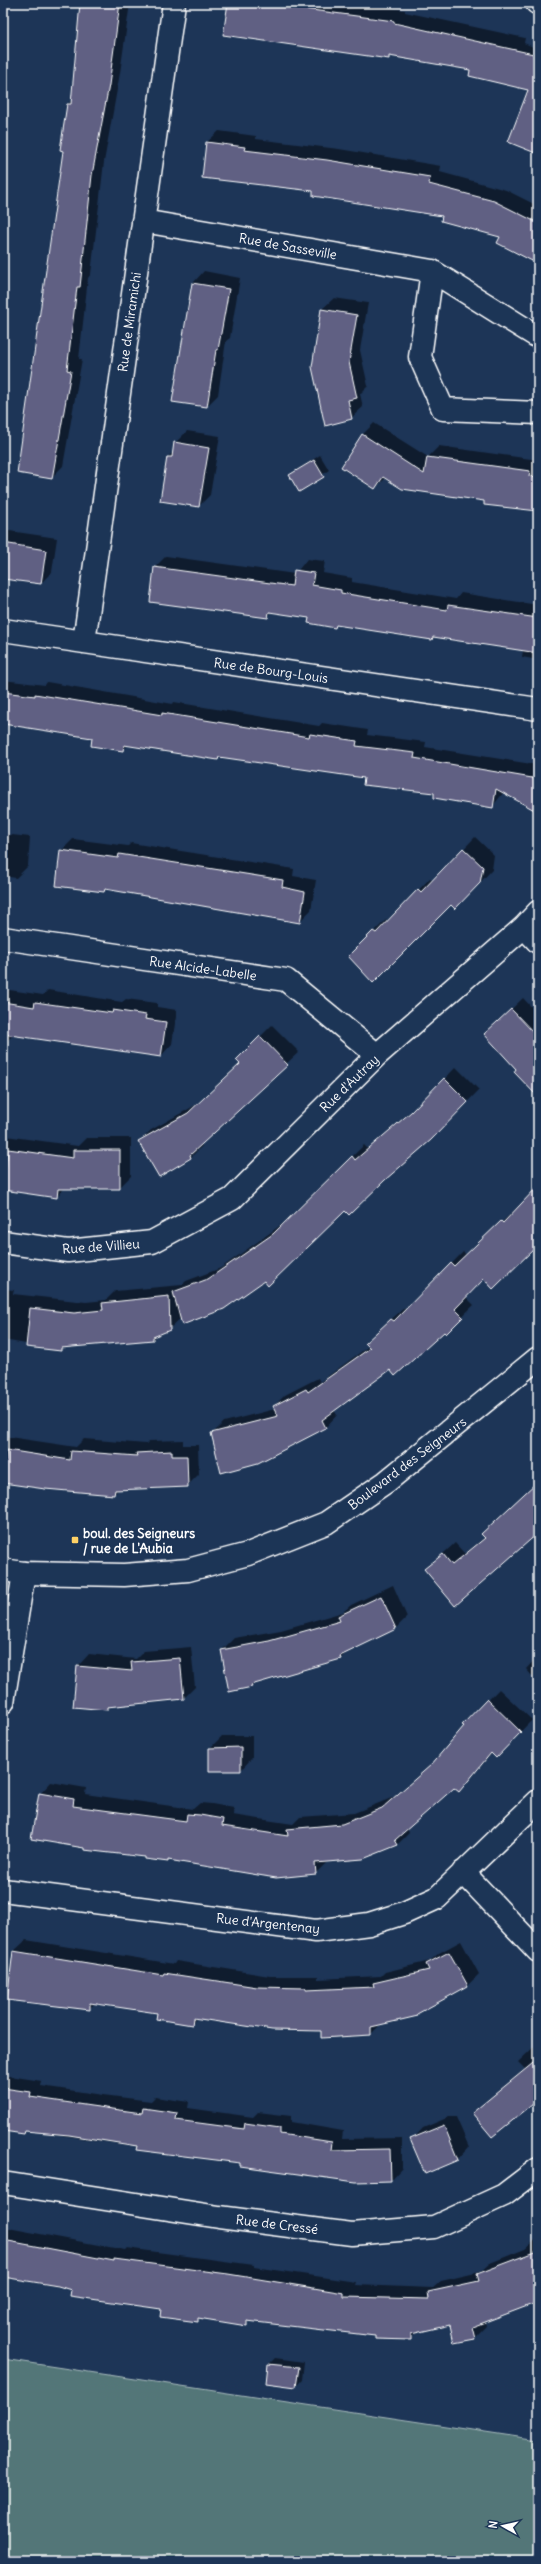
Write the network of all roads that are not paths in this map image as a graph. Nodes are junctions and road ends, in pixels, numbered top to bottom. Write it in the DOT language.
graph roads {
  1 [pos="174,3"];
  2 [pos="143,221"];
  3 [pos="432,271"];
  4 [pos="538,337"];
  5 [pos="538,413"];
  6 [pos="3,630"];
  7 [pos="84,642"];
  8 [pos="538,709"];
  9 [pos="533,927"];
  10 [pos="3,938"];
  11 [pos="377,1055"];
  12 [pos="3,1242"];
  13 [pos="152,1242"];
  14 [pos="538,1358"];
  15 [pos="13,1572"];
  16 [pos="3,1702"];
  17 [pos="538,1801"];
  18 [pos="463,1872"];
  19 [pos="3,1890"];
  20 [pos="538,1951"];
  21 [pos="538,2169"];
  22 [pos="3,2183"];
  1 -- 2 [label="street, Rue de Miramichi"];
  2 -- 3 [label="street, Rue de Sasseville"];
  2 -- 7 [label="street, Rue de Miramichi"];
  3 -- 4 [label="street, Rue de Sasseville"];
  3 -- 5 [label="street"];
  6 -- 7 [label="street, Rue de Bourg-Louis"];
  7 -- 8 [label="street, Rue de Bourg-Louis"];
  9 -- 11 [label="street, Rue d'Autray"];
  10 -- 11 [label="street, Rue Alcide-Labelle"];
  11 -- 13 [label="street, Rue d'Autray"];
  12 -- 13 [label="street, Rue de Villieu"];
  14 -- 15 [label="street, Boulevard des Seigneurs"];
  15 -- 16 [label="street"];
  17 -- 18 [label="street, Rue d'Argentenay"];
  18 -- 19 [label="street, Rue d'Argentenay"];
  18 -- 20 [label="street"];
  21 -- 22 [label="street, Rue de Cressé"];
}
